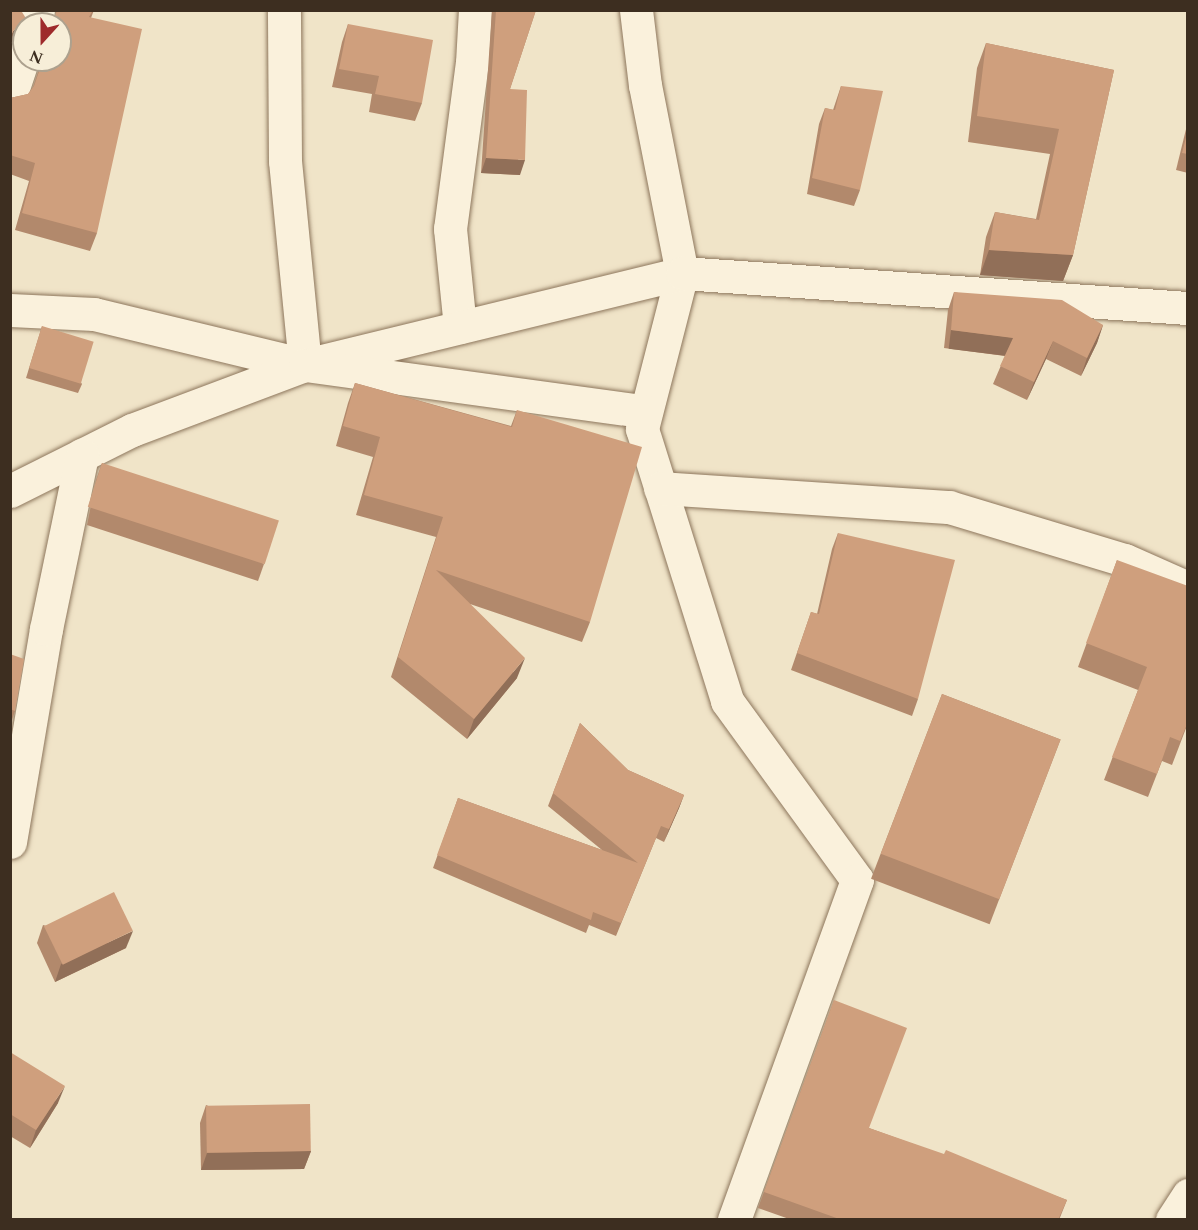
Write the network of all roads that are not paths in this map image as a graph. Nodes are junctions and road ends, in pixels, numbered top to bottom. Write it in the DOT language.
graph roads {
  1 [pos="284,10"];
  2 [pos="475,10"];
  3 [pos="636,10"];
  4 [pos="18,72"];
  5 [pos="10,97"];
  6 [pos="682,273"];
  7 [pos="1188,308"];
  8 [pos="10,310"];
  9 [pos="460,327"];
  10 [pos="305,365"];
  11 [pos="646,412"];
  12 [pos="82,455"];
  13 [pos="660,488"];
  14 [pos="10,491"];
  15 [pos="1188,588"];
  16 [pos="10,842"];
  17 [pos="1188,1195"];
  18 [pos="734,1220"];
  19 [pos="1172,1220"];
  1 -- 10 [label="street"];
  2 -- 9 [label="street"];
  3 -- 6 [label="street"];
  4 -- 5 [label="street"];
  6 -- 7 [label="street"];
  6 -- 9 [label="street"];
  6 -- 11 [label="street"];
  8 -- 10 [label="street"];
  9 -- 10 [label="street"];
  10 -- 11 [label="street"];
  10 -- 12 [label="street"];
  11 -- 13 [label="street"];
  12 -- 14 [label="street"];
  12 -- 16 [label="street"];
  13 -- 15 [label="street"];
  13 -- 18 [label="street"];
  17 -- 19 [label="street"];
}
